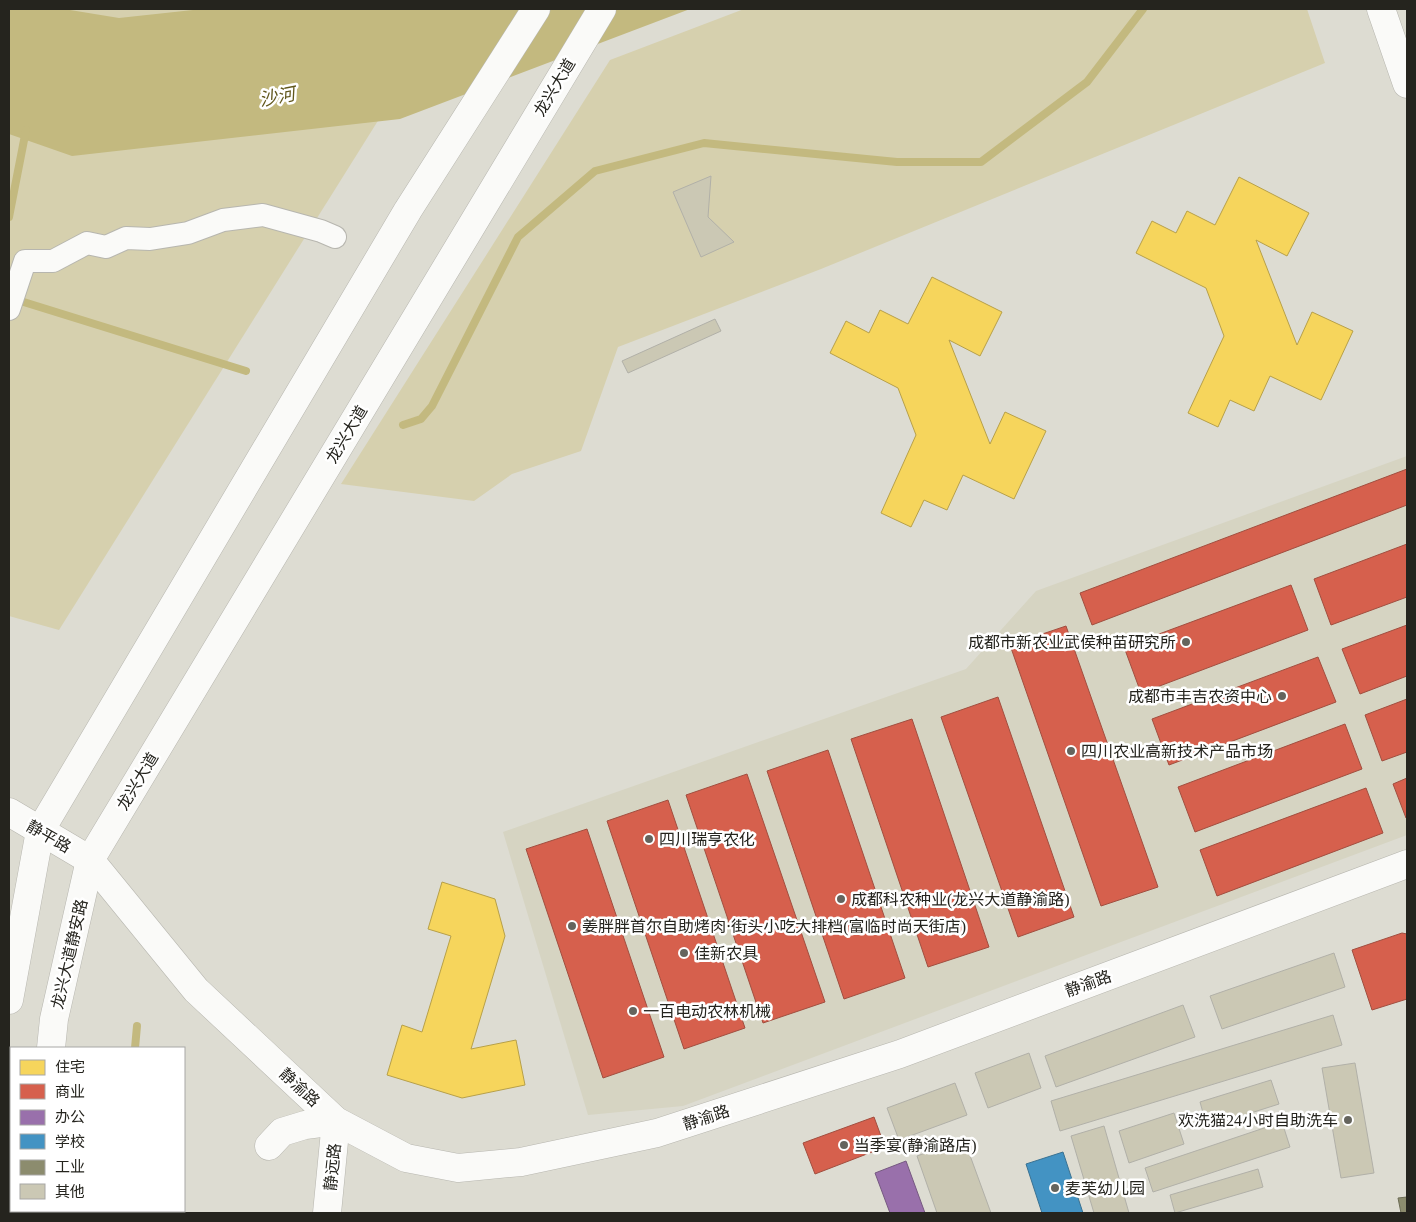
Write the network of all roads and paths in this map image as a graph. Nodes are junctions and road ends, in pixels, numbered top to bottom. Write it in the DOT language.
graph roads {
  1 [pos="536,9"];
  2 [pos="602,9"];
  3 [pos="1381,9"];
  4 [pos="1407,84"];
  5 [pos="335,236"];
  6 [pos="9,309"];
  7 [pos="9,812"];
  8 [pos="40,831"];
  9 [pos="90,860"];
  10 [pos="1407,864"];
  11 [pos="9,1000"];
  12 [pos="52,1047"];
  13 [pos="336,1121"];
  14 [pos="269,1146"];
  15 [pos="327,1213"];
  1 -- 8 [label="main road"];
  2 -- 9 [label="main road, 龙兴大道"];
  3 -- 4 [label="main road"];
  5 -- 6 [label="street"];
  7 -- 8 [label="main road, 静平路"];
  8 -- 9 [label="main road, 静平路"];
  8 -- 11 [label="main road"];
  9 -- 12 [label="main road, 龙兴大道静安路"];
  9 -- 13 [label="main road, 静渝路"];
  10 -- 13 [label="main road, 静渝路"];
  13 -- 14 [label="main road"];
  13 -- 15 [label="main road, 静远路"];
}
